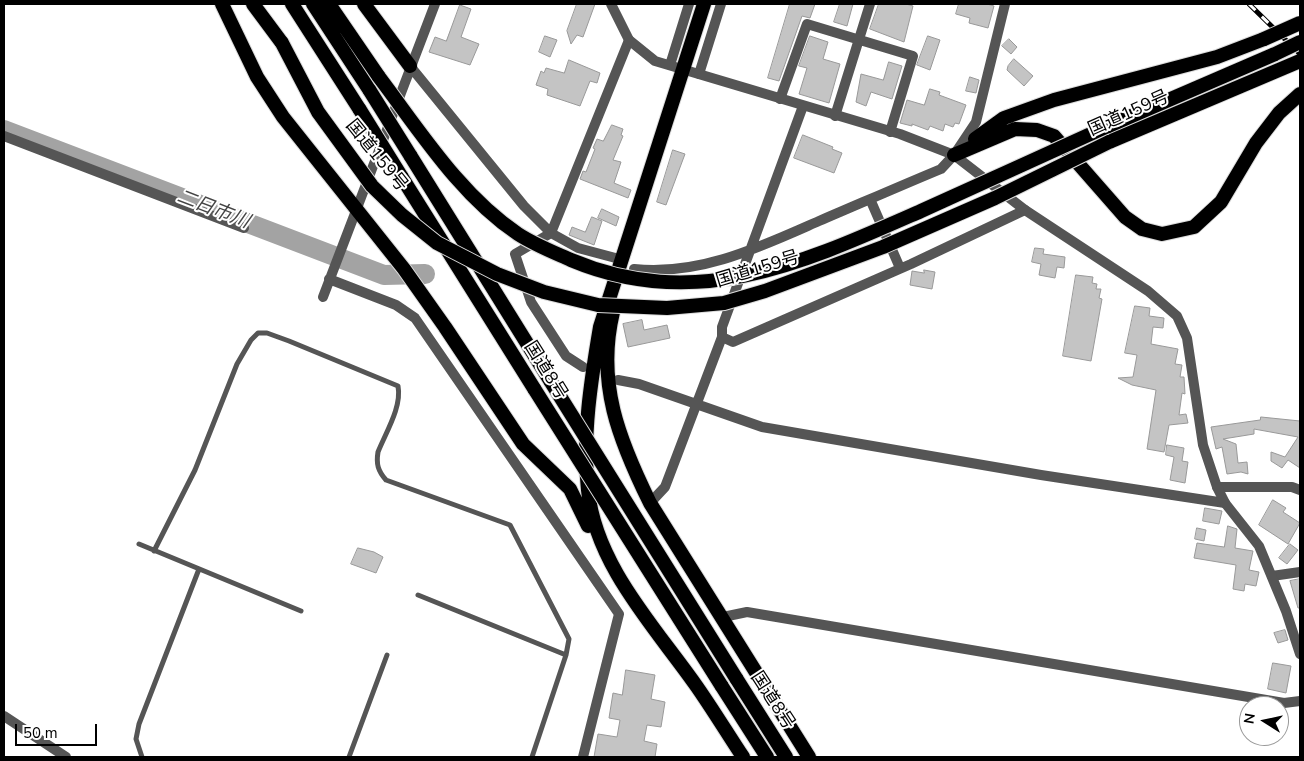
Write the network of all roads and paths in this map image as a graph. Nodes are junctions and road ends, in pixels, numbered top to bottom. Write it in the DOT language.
graph roads {
  1 [pos="222,4"];
  2 [pos="252,4"];
  3 [pos="260,4"];
  4 [pos="292,4"];
  5 [pos="313,4"];
  6 [pos="329,4"];
  7 [pos="364,4"];
  8 [pos="435,4"];
  9 [pos="611,4"];
  10 [pos="689,4"];
  11 [pos="704,4"];
  12 [pos="721,4"];
  13 [pos="870,4"];
  14 [pos="1004,4"];
  15 [pos="1300,23"];
  16 [pos="859,39"];
  17 [pos="629,40"];
  18 [pos="1300,42"];
  19 [pos="282,43"];
  20 [pos="1300,61"];
  21 [pos="670,65"];
  22 [pos="410,66"];
  23 [pos="684,69"];
  24 [pos="699,74"];
  25 [pos="1300,94"];
  26 [pos="780,99"];
  27 [pos="803,106"];
  28 [pos="835,116"];
  29 [pos="890,132"];
  30 [pos="4,136"];
  31 [pos="954,155"];
  32 [pos="870,199"];
  33 [pos="358,209"];
  34 [pos="1025,210"];
  35 [pos="244,228"];
  36 [pos="551,233"];
  37 [pos="749,252"];
  38 [pos="628,265"];
  39 [pos="900,268"];
  40 [pos="329,279"];
  41 [pos="323,296"];
  42 [pos="722,337"];
  43 [pos="583,367"];
  44 [pos="618,380"];
  45 [pos="696,405"];
  46 [pos="1217,487"];
  47 [pos="1300,490"];
  48 [pos="650,503"];
  49 [pos="1225,503"];
  50 [pos="139,544"];
  51 [pos="154,551"];
  52 [pos="199,569"];
  53 [pos="1300,572"];
  54 [pos="1272,576"];
  55 [pos="621,579"];
  56 [pos="418,595"];
  57 [pos="301,611"];
  58 [pos="723,617"];
  59 [pos="387,654"];
  60 [pos="1300,654"];
  61 [pos="566,655"];
  62 [pos="1300,701"];
  63 [pos="4,716"];
  64 [pos="66,757"];
  65 [pos="142,757"];
  66 [pos="349,757"];
  67 [pos="532,757"];
  68 [pos="583,757"];
  69 [pos="743,757"];
  70 [pos="766,757"];
  71 [pos="786,757"];
  72 [pos="809,757"];
  1 -- 33 [label="highway"];
  2 -- 19 [label="highway"];
  3 -- 19 [label="highway, 国道159号"];
  4 -- 70 [label="highway, 国道8号, bridge"];
  5 -- 71 [label="highway, 国道8号, bridge"];
  6 -- 18 [label="highway, 国道159号, bridge"];
  7 -- 22 [label="highway"];
  8 -- 22 [label="street"];
  9 -- 17 [label="street"];
  10 -- 21 [label="street"];
  11 -- 23 [label="highway"];
  12 -- 24 [label="street"];
  13 -- 16 [label="street"];
  14 -- 31 [label="street"];
  15 -- 31 [label="highway, bridge"];
  16 -- 26 [label="street"];
  16 -- 28 [label="street"];
  16 -- 29 [label="street"];
  17 -- 21 [label="street"];
  17 -- 36 [label="street"];
  19 -- 20 [label="highway, 国道159号, bridge"];
  21 -- 23 [label="street"];
  22 -- 33 [label="street"];
  22 -- 36 [label="street"];
  23 -- 24 [label="street"];
  23 -- 38 [label="highway"];
  24 -- 26 [label="street"];
  25 -- 31 [label="highway"];
  26 -- 27 [label="street"];
  27 -- 28 [label="street"];
  27 -- 37 [label="street"];
  28 -- 29 [label="street"];
  29 -- 31 [label="street"];
  30 -- 35 [label="street"];
  31 -- 32 [label="street"];
  31 -- 34 [label="street"];
  32 -- 37 [label="street"];
  32 -- 39 [label="street"];
  33 -- 40 [label="street"];
  33 -- 55 [label="highway"];
  34 -- 39 [label="street"];
  34 -- 46 [label="street"];
  36 -- 38 [label="street"];
  36 -- 43 [label="street"];
  37 -- 38 [label="street"];
  37 -- 42 [label="street"];
  38 -- 48 [label="highway"];
  38 -- 55 [label="highway"];
  39 -- 42 [label="street"];
  40 -- 41 [label="street"];
  40 -- 68 [label="street"];
  42 -- 45 [label="street"];
  44 -- 45 [label="street"];
  45 -- 48 [label="street"];
  45 -- 49 [label="street"];
  46 -- 47 [label="street"];
  46 -- 49 [label="street"];
  48 -- 58 [label="highway"];
  49 -- 54 [label="street"];
  50 -- 51 [label="lane"];
  51 -- 52 [label="lane"];
  51 -- 61 [label="lane"];
  52 -- 57 [label="lane"];
  52 -- 65 [label="lane"];
  53 -- 54 [label="street"];
  54 -- 60 [label="street"];
  55 -- 69 [label="highway"];
  56 -- 61 [label="lane"];
  58 -- 62 [label="street"];
  58 -- 72 [label="highway"];
  59 -- 66 [label="lane"];
  61 -- 67 [label="lane"];
  63 -- 64 [label="street"];
}
